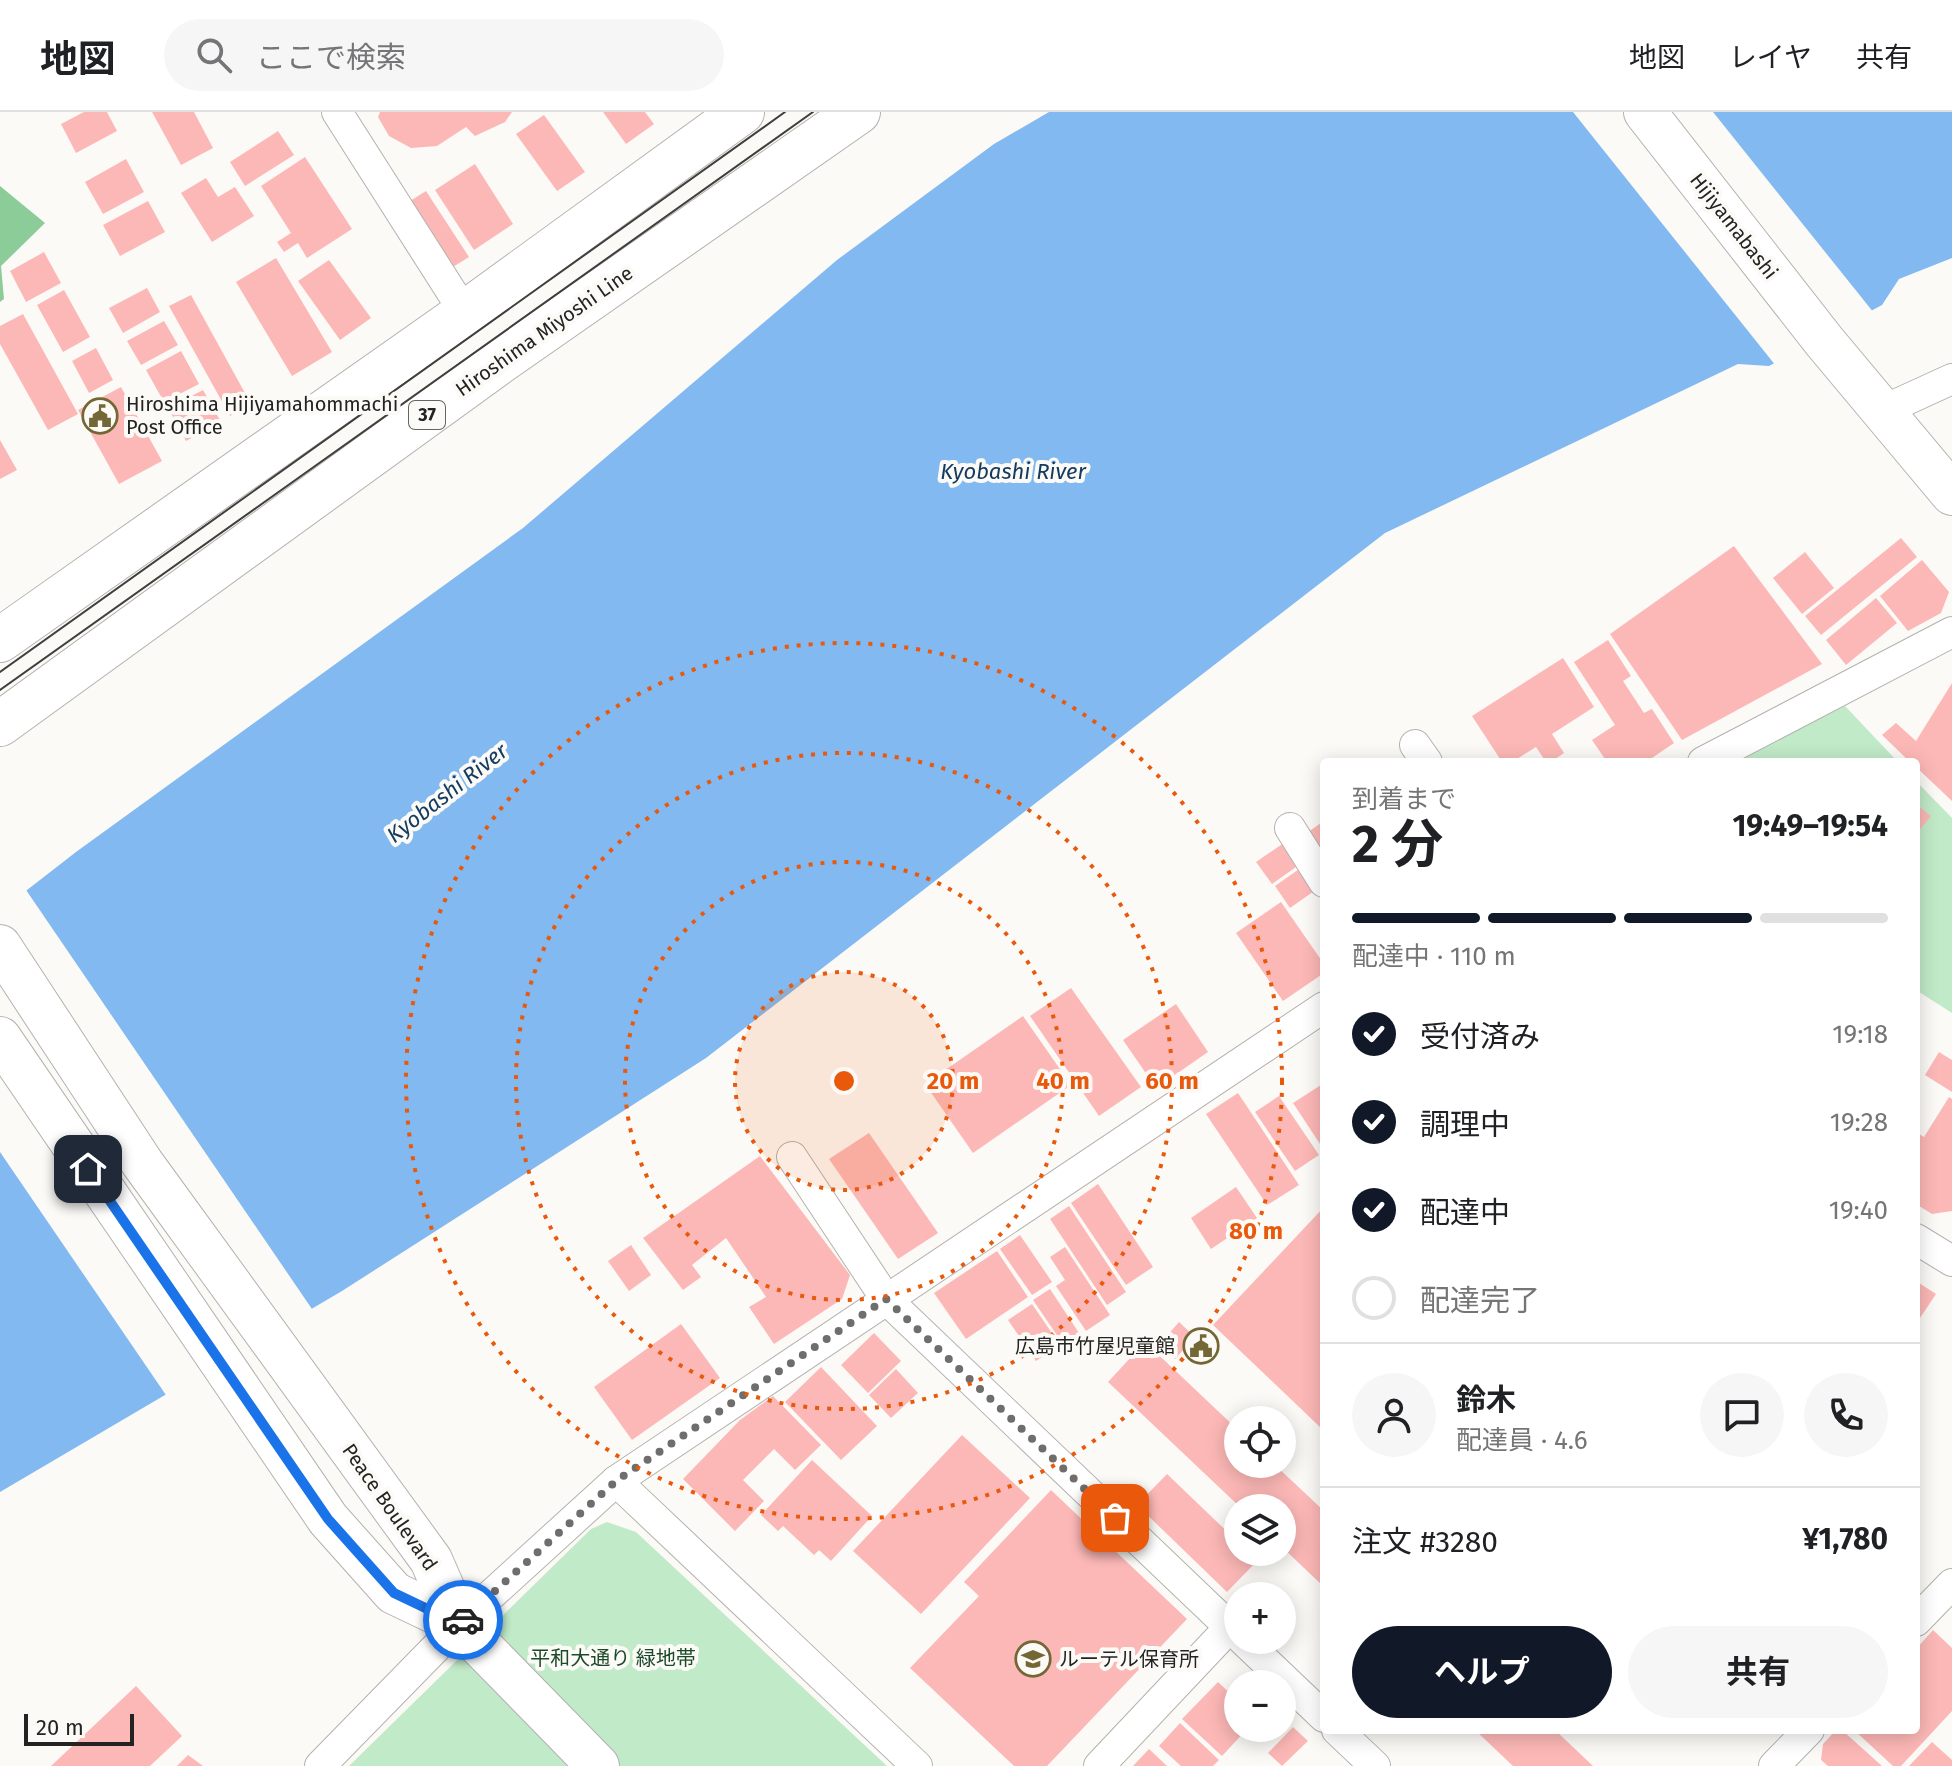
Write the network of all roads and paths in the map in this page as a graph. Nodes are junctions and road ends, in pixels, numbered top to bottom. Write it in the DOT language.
graph roads {
  1 [pos="337,112"];
  2 [pos="858,112"];
  3 [pos="1645,112"];
  4 [pos="728,116"];
  5 [pos="465,313"];
  6 [pos="1952,379"];
  7 [pos="1882,411"];
  8 [pos="1952,494"];
  9 [pos="2,631"];
  10 [pos="1952,632"];
  11 [pos="0,724"];
  12 [pos="1711,758"];
  13 [pos="1290,828"];
  14 [pos="1320,876"];
  15 [pos="0,946"];
  16 [pos="1320,1010"];
  17 [pos="0,1038"];
  18 [pos="792,1157"];
  19 [pos="1920,1241"];
  20 [pos="1952,1261"];
  21 [pos="886,1299"];
  22 [pos="616,1481"];
  23 [pos="1952,1584"];
  24 [pos="1920,1617"];
  25 [pos="1224,1622"];
  26 [pos="459,1624"];
  27 [pos="1224,1646"];
  28 [pos="1258,1654"];
  29 [pos="1320,1713"];
  30 [pos="1341,1734"];
  31 [pos="1806,1734"];
  32 [pos="1783,1763"];
  33 [pos="320,1766"];
  34 [pos="598,1766"];
  35 [pos="917,1766"];
  36 [pos="1099,1766"];
  37 [pos="1375,1766"];
  1 -- 5 [label="street"];
  2 -- 11 [label="main road, Hiroshima Miyoshi Line / 37"];
  3 -- 7 [label="street, Hijiyamabashi"];
  4 -- 5 [label="main road"];
  5 -- 9 [label="main road"];
  6 -- 7 [label="street"];
  7 -- 8 [label="street, Hijiyamabashi"];
  10 -- 12 [label="street"];
  13 -- 14 [label="street"];
  15 -- 26 [label="street, Peace Boulevard"];
  16 -- 21 [label="street"];
  17 -- 26 [label="street"];
  18 -- 21 [label="street"];
  19 -- 20 [label="street"];
  21 -- 22 [label="street"];
  21 -- 25 [label="street"];
  22 -- 26 [label="street"];
  22 -- 35 [label="street"];
  23 -- 24 [label="street"];
  26 -- 33 [label="street"];
  26 -- 34 [label="street, Peace Boulevard"];
  27 -- 36 [label="street"];
  28 -- 29 [label="street"];
  30 -- 37 [label="street"];
  31 -- 32 [label="street"];
}
